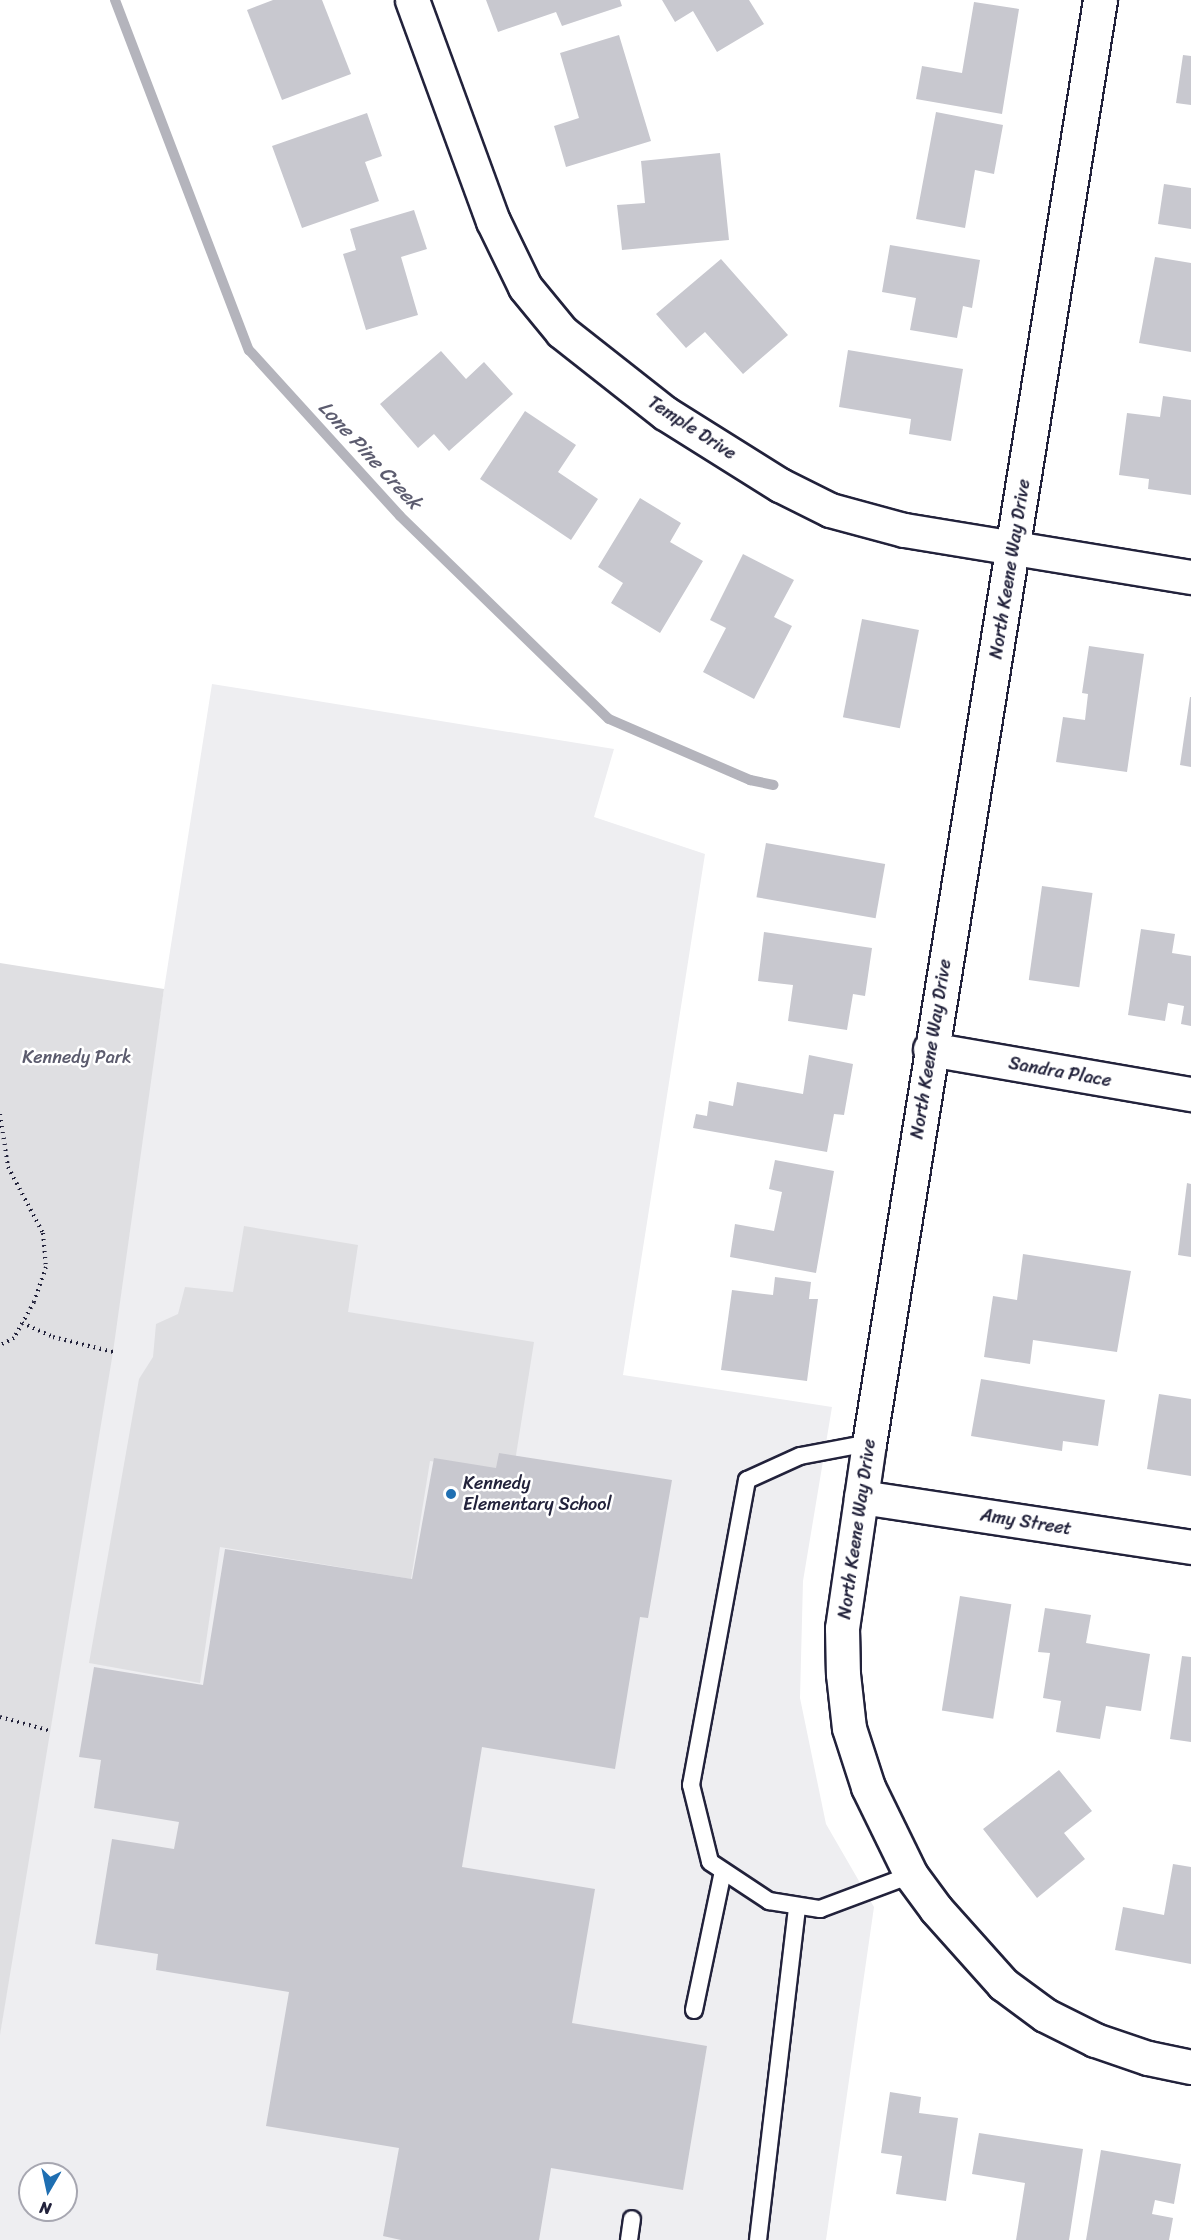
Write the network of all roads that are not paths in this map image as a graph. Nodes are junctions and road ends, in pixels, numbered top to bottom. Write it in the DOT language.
graph roads {
  1 [pos="412,0"];
  2 [pos="1101,0"];
  3 [pos="1015,545"];
  4 [pos="1191,576"];
  5 [pos="930,1049"];
  6 [pos="1191,1094"];
  7 [pos="869,1443"];
  8 [pos="861,1497"];
  9 [pos="1191,1547"];
  10 [pos="723,1871"];
  11 [pos="911,1875"];
  12 [pos="797,1906"];
  13 [pos="694,2010"];
  14 [pos="1191,2067"];
  15 [pos="632,2219"];
  16 [pos="629,2240"];
  17 [pos="758,2240"];
  1 -- 3 [label="street, Temple Drive"];
  2 -- 3 [label="street, North Keene Way Drive"];
  3 -- 4 [label="street, Temple Drive"];
  3 -- 5 [label="street, North Keene Way Drive"];
  5 -- 6 [label="street, Sandra Place"];
  5 -- 7 [label="street, North Keene Way Drive"];
  7 -- 8 [label="street, North Keene Way Drive"];
  7 -- 10 [label="lane"];
  8 -- 9 [label="street, Amy Street"];
  8 -- 11 [label="street, North Keene Way Drive"];
  10 -- 12 [label="lane"];
  10 -- 13 [label="lane"];
  11 -- 12 [label="lane"];
  11 -- 14 [label="street, North Keene Way Drive"];
  12 -- 17 [label="lane"];
  15 -- 16 [label="lane"];
}
